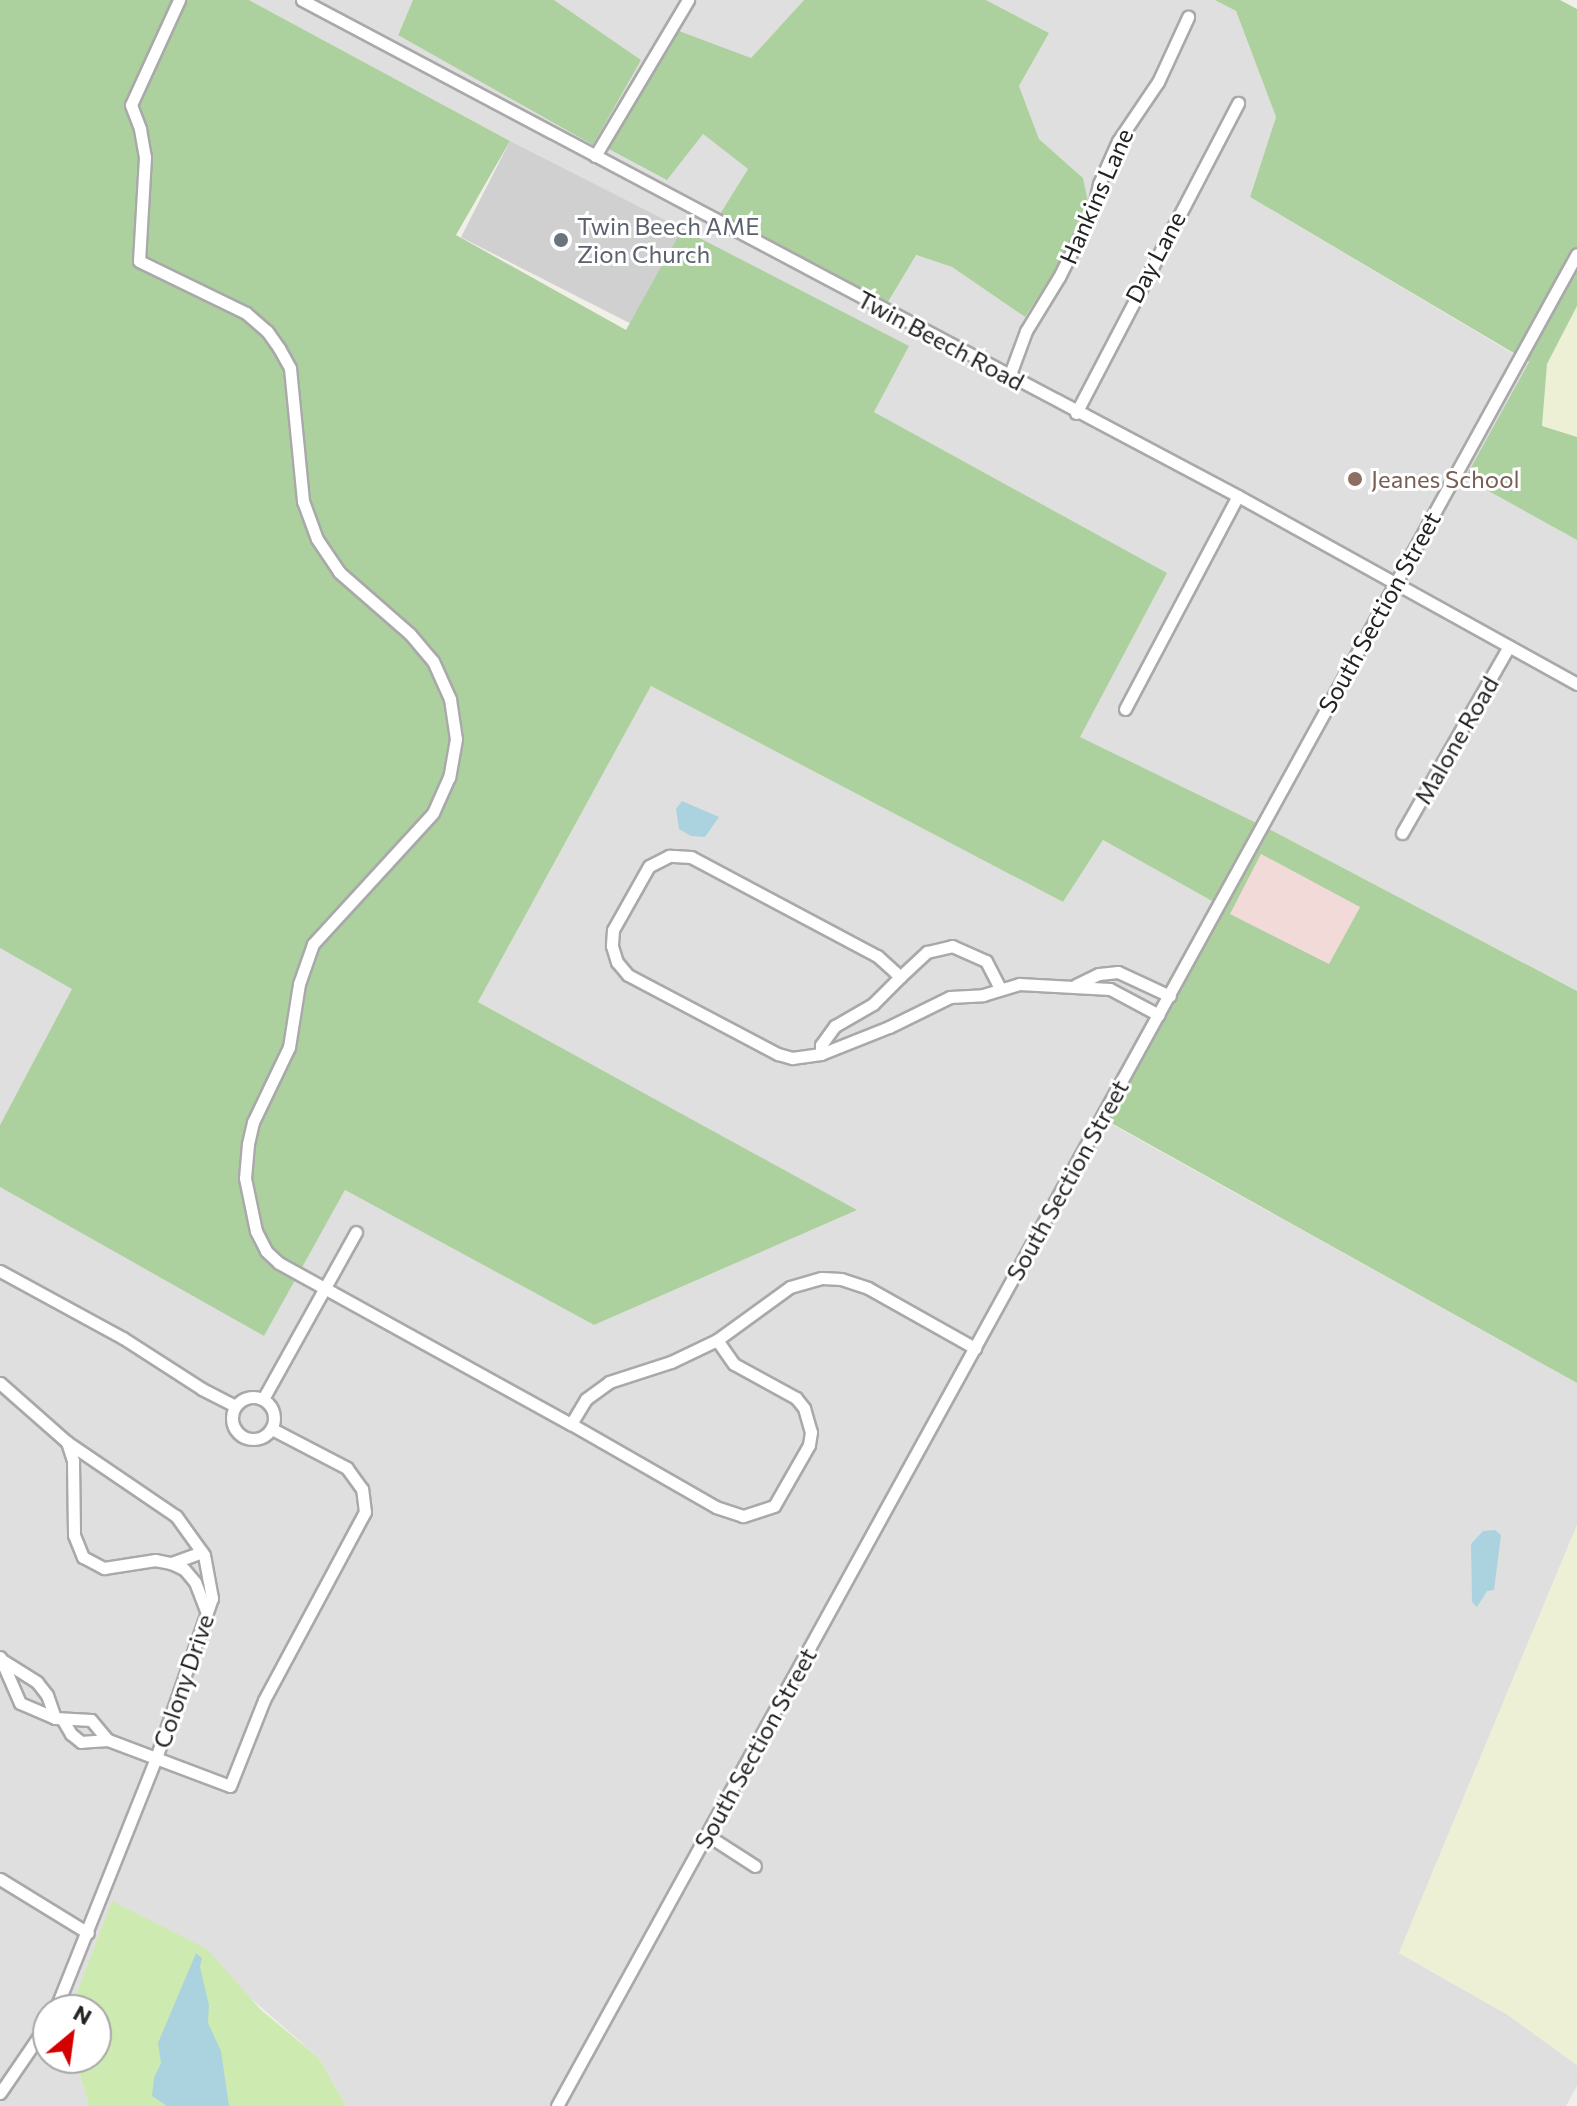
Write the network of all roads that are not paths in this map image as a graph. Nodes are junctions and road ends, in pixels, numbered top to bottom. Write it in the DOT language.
graph roads {
  1 [pos="179,0"];
  2 [pos="302,0"];
  3 [pos="333,0"];
  4 [pos="688,0"];
  5 [pos="327,13"];
  6 [pos="1188,17"];
  7 [pos="1238,103"];
  8 [pos="595,156"];
  9 [pos="1577,254"];
  10 [pos="1009,377"];
  11 [pos="1076,413"];
  12 [pos="1238,496"];
  13 [pos="1394,584"];
  14 [pos="1509,646"];
  15 [pos="1577,684"];
  16 [pos="1125,709"];
  17 [pos="1402,833"];
  18 [pos="900,977"];
  19 [pos="1076,985"];
  20 [pos="1000,989"];
  21 [pos="1170,996"];
  22 [pos="1159,1015"];
  23 [pos="821,1054"];
  24 [pos="356,1232"];
  25 [pos="0,1271"];
  26 [pos="323,1290"];
  27 [pos="717,1340"];
  28 [pos="975,1348"];
  29 [pos="0,1383"];
  30 [pos="263,1399"];
  31 [pos="235,1406"];
  32 [pos="571,1424"];
  33 [pos="272,1429"];
  34 [pos="67,1442"];
  35 [pos="202,1552"];
  36 [pos="171,1563"];
  37 [pos="207,1617"];
  38 [pos="1,1659"];
  39 [pos="59,1719"];
  40 [pos="108,1740"];
  41 [pos="156,1758"];
  42 [pos="707,1835"];
  43 [pos="755,1866"];
  44 [pos="0,1879"];
  45 [pos="88,1933"];
  46 [pos="62,1994"];
  47 [pos="32,2046"];
  48 [pos="0,2093"];
  49 [pos="557,2106"];
  1 -- 26 [label="street"];
  2 -- 5 [label="street, Twin Beech Road"];
  3 -- 5 [label="street"];
  4 -- 8 [label="street"];
  5 -- 8 [label="street, Twin Beech Road"];
  6 -- 10 [label="street, Hankins Lane"];
  7 -- 11 [label="street, Day Lane"];
  8 -- 10 [label="street, Twin Beech Road"];
  9 -- 13 [label="street, South Section Street"];
  10 -- 11 [label="street, Twin Beech Road"];
  11 -- 12 [label="street, Twin Beech Road"];
  12 -- 13 [label="street, Twin Beech Road"];
  12 -- 16 [label="street"];
  13 -- 14 [label="street, Twin Beech Road"];
  13 -- 21 [label="street, South Section Street"];
  14 -- 15 [label="street, Twin Beech Road"];
  14 -- 17 [label="street, Malone Road"];
  18 -- 20 [label="street"];
  18 -- 23 [label="street"];
  18 -- 23 [label="street"];
  19 -- 20 [label="street"];
  19 -- 21 [label="street"];
  19 -- 22 [label="street"];
  20 -- 23 [label="street"];
  21 -- 22 [label="street, South Section Street"];
  22 -- 28 [label="street, South Section Street"];
  24 -- 26 [label="street"];
  25 -- 31 [label="street"];
  26 -- 30 [label="street"];
  26 -- 32 [label="street"];
  27 -- 28 [label="street"];
  27 -- 32 [label="street"];
  27 -- 32 [label="street"];
  28 -- 42 [label="street, South Section Street"];
  29 -- 34 [label="street, Colony Drive"];
  30 -- 31 [label="street"];
  30 -- 33 [label="street"];
  31 -- 33 [label="street"];
  33 -- 41 [label="street"];
  34 -- 35 [label="street, Colony Drive"];
  34 -- 36 [label="street"];
  35 -- 36 [label="street"];
  35 -- 37 [label="street, Colony Drive"];
  36 -- 37 [label="street"];
  37 -- 41 [label="street, Colony Drive"];
  38 -- 39 [label="street"];
  38 -- 39 [label="street"];
  39 -- 40 [label="street"];
  39 -- 40 [label="street"];
  40 -- 41 [label="street"];
  41 -- 45 [label="street, Colony Drive"];
  42 -- 43 [label="street"];
  42 -- 49 [label="street, South Section Street"];
  44 -- 45 [label="street"];
  45 -- 46 [label="street, Colony Drive"];
  47 -- 48 [label="street"];
}
